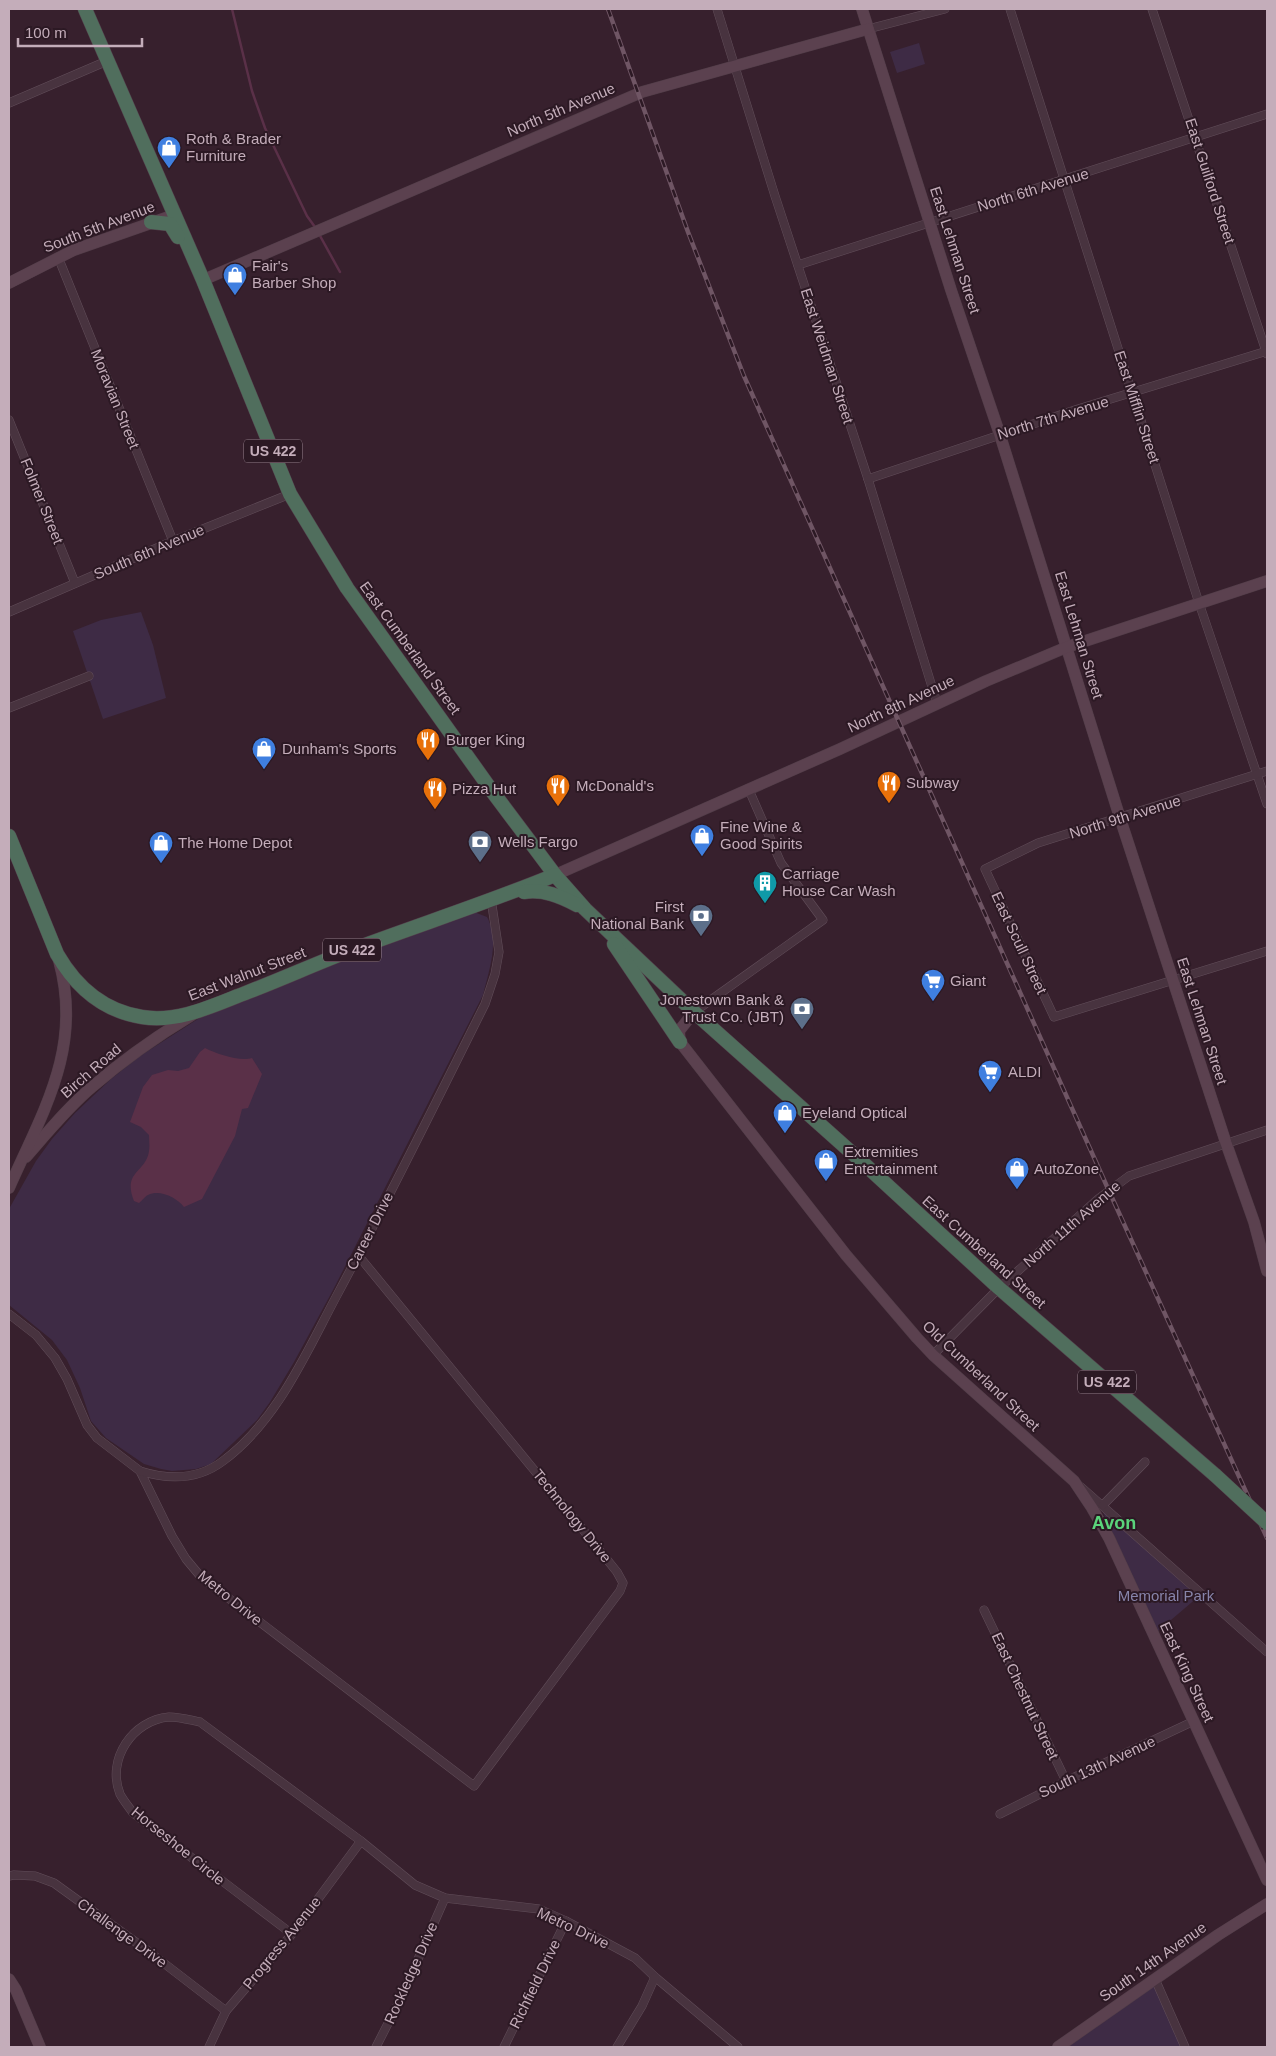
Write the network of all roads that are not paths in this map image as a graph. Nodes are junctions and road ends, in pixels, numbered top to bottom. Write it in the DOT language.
graph roads {
  1 [pos="86,9"];
  2 [pos="717,9"];
  3 [pos="862,9"];
  4 [pos="945,9"];
  5 [pos="1010,9"];
  6 [pos="1152,9"];
  7 [pos="868,29"];
  8 [pos="108,61"];
  9 [pos="734,66"];
  10 [pos="9,103"];
  11 [pos="1267,114"];
  12 [pos="1196,138"];
  13 [pos="1065,180"];
  14 [pos="174,214"];
  15 [pos="151,222"];
  16 [pos="930,224"];
  17 [pos="58,257"];
  18 [pos="798,266"];
  19 [pos="203,280"];
  20 [pos="9,283"];
  21 [pos="1267,352"];
  22 [pos="1132,394"];
  23 [pos="9,420"];
  24 [pos="1000,435"];
  25 [pos="868,479"];
  26 [pos="290,494"];
  27 [pos="173,541"];
  28 [pos="1267,581"];
  29 [pos="75,583"];
  30 [pos="1199,603"];
  31 [pos="9,612"];
  32 [pos="1067,647"];
  33 [pos="89,676"];
  34 [pos="937,703"];
  35 [pos="9,708"];
  36 [pos="1267,771"];
  37 [pos="1257,774"];
  38 [pos="749,790"];
  39 [pos="1267,804"];
  40 [pos="1120,818"];
  41 [pos="9,836"];
  42 [pos="985,869"];
  43 [pos="555,875"];
  44 [pos="511,893"];
  45 [pos="491,900"];
  46 [pos="585,910"];
  47 [pos="600,923"];
  48 [pos="1267,951"];
  49 [pos="57,954"];
  50 [pos="1173,980"];
  51 [pos="694,1012"];
  52 [pos="194,1013"];
  53 [pos="680,1042"];
  54 [pos="1267,1130"];
  55 [pos="1226,1143"];
  56 [pos="18,1165"];
  57 [pos="9,1188"];
  58 [pos="358,1255"];
  59 [pos="1267,1271"];
  60 [pos="999,1288"];
  61 [pos="9,1314"];
  62 [pos="933,1354"];
  63 [pos="1145,1462"];
  64 [pos="140,1471"];
  65 [pos="1074,1481"];
  66 [pos="1103,1505"];
  67 [pos="1267,1523"];
  68 [pos="984,1610"];
  69 [pos="1267,1652"];
  70 [pos="1194,1721"];
  71 [pos="1066,1781"];
  72 [pos="474,1786"];
  73 [pos="1000,1814"];
  74 [pos="361,1841"];
  75 [pos="9,1876"];
  76 [pos="1267,1880"];
  77 [pos="445,1898"];
  78 [pos="1267,1904"];
  79 [pos="566,1921"];
  80 [pos="292,1934"];
  81 [pos="655,1977"];
  82 [pos="9,1979"];
  83 [pos="1155,1979"];
  84 [pos="226,2011"];
  85 [pos="40,2047"];
  86 [pos="209,2047"];
  87 [pos="376,2047"];
  88 [pos="504,2047"];
  89 [pos="618,2047"];
  90 [pos="738,2047"];
  91 [pos="1058,2047"];
  92 [pos="1185,2047"];
  1 -- 8 [label="highway, East Cumberland Street / US 422"];
  2 -- 9 [label="street, East Weidman Street"];
  3 -- 7 [label="street, East Lehman Street"];
  4 -- 7 [label="street, North 5th Avenue"];
  5 -- 13 [label="street, East Mifflin Street"];
  6 -- 12 [label="street, East Guilford Street"];
  7 -- 9 [label="street, North 5th Avenue"];
  7 -- 16 [label="street, East Lehman Street"];
  8 -- 10 [label="street"];
  8 -- 14 [label="highway, East Cumberland Street / US 422"];
  9 -- 18 [label="street, East Weidman Street"];
  9 -- 19 [label="street, North 5th Avenue"];
  11 -- 12 [label="street, North 6th Avenue"];
  12 -- 13 [label="street, North 6th Avenue"];
  12 -- 21 [label="street, East Guilford Street"];
  13 -- 16 [label="street, North 6th Avenue"];
  13 -- 22 [label="street, East Mifflin Street"];
  14 -- 15 [label="street, South 5th Avenue"];
  14 -- 19 [label="highway, East Cumberland Street / US 422"];
  15 -- 17 [label="street, South 5th Avenue"];
  15 -- 19 [label="highway"];
  16 -- 18 [label="street, North 6th Avenue"];
  16 -- 24 [label="street, East Lehman Street"];
  17 -- 20 [label="street, South 5th Avenue"];
  17 -- 27 [label="street, Moravian Street"];
  18 -- 25 [label="street, East Weidman Street"];
  19 -- 26 [label="highway, East Cumberland Street / US 422"];
  21 -- 22 [label="street, North 7th Avenue"];
  22 -- 24 [label="street, North 7th Avenue"];
  22 -- 30 [label="street, East Mifflin Street"];
  23 -- 29 [label="street, Folmer Street"];
  24 -- 25 [label="street, North 7th Avenue"];
  24 -- 32 [label="street, East Lehman Street"];
  25 -- 34 [label="street, East Weidman Street"];
  26 -- 27 [label="street, South 6th Avenue"];
  26 -- 43 [label="highway, East Cumberland Street / US 422"];
  27 -- 29 [label="street, South 6th Avenue"];
  28 -- 30 [label="street, North 8th Avenue"];
  29 -- 31 [label="street, South 6th Avenue"];
  30 -- 32 [label="street, North 8th Avenue"];
  30 -- 37 [label="street, East Mifflin Street"];
  32 -- 34 [label="street, North 8th Avenue"];
  32 -- 40 [label="street, East Lehman Street"];
  33 -- 35 [label="street"];
  34 -- 38 [label="street, North 8th Avenue"];
  36 -- 37 [label="street, North 9th Avenue"];
  37 -- 39 [label="street, East Mifflin Street"];
  37 -- 40 [label="street, North 9th Avenue"];
  38 -- 43 [label="street, North 8th Avenue"];
  38 -- 51 [label="street"];
  40 -- 42 [label="street, North 9th Avenue"];
  40 -- 50 [label="street, East Lehman Street"];
  41 -- 49 [label="highway, East Walnut Street / US 422"];
  42 -- 50 [label="street, East Scull Street"];
  43 -- 44 [label="highway, East Walnut Street"];
  43 -- 46 [label="highway, East Cumberland Street / US 422"];
  44 -- 45 [label="highway, East Walnut Street / US 422"];
  44 -- 46 [label="highway, US 422"];
  45 -- 52 [label="highway, East Walnut Street / US 422"];
  45 -- 58 [label="street, Career Drive"];
  46 -- 47 [label="highway, East Cumberland Street / US 422"];
  47 -- 51 [label="highway, East Cumberland Street / US 422"];
  47 -- 53 [label="highway"];
  48 -- 50 [label="street"];
  49 -- 52 [label="highway, East Walnut Street / US 422"];
  49 -- 56 [label="street, Birch Road"];
  50 -- 55 [label="street, East Lehman Street"];
  51 -- 53 [label="street"];
  51 -- 60 [label="highway, East Cumberland Street / US 422"];
  52 -- 56 [label="street, Birch Road"];
  53 -- 62 [label="street, Old Cumberland Street"];
  54 -- 55 [label="street, North 11th Avenue"];
  55 -- 59 [label="street, East Lehman Street"];
  55 -- 60 [label="street, North 11th Avenue"];
  56 -- 57 [label="street, Birch Road"];
  58 -- 64 [label="street, Career Drive"];
  58 -- 72 [label="street, Technology Drive"];
  60 -- 62 [label="street, North 11th Avenue"];
  60 -- 67 [label="highway, East Cumberland Street / US 422, bridge"];
  61 -- 64 [label="street, Metro Drive"];
  62 -- 65 [label="street, Old Cumberland Street"];
  63 -- 66 [label="street"];
  64 -- 72 [label="street, Metro Drive"];
  65 -- 66 [label="street, Old Cumberland Street"];
  65 -- 70 [label="street, East King Street"];
  66 -- 69 [label="street, Old Cumberland Street"];
  68 -- 71 [label="street, East Chestnut Street"];
  70 -- 71 [label="street, South 13th Avenue"];
  70 -- 76 [label="street, East King Street"];
  71 -- 73 [label="street, South 13th Avenue"];
  74 -- 77 [label="street, Metro Drive"];
  74 -- 80 [label="street, Progress Avenue"];
  74 -- 80 [label="street, Horseshoe Circle"];
  75 -- 84 [label="street, Challenge Drive"];
  77 -- 79 [label="street, Metro Drive"];
  77 -- 87 [label="street, Rockledge Drive"];
  78 -- 83 [label="street, South 14th Avenue"];
  79 -- 81 [label="street, Metro Drive"];
  79 -- 88 [label="street, Richfield Drive"];
  80 -- 84 [label="street, Progress Avenue"];
  81 -- 89 [label="street"];
  81 -- 90 [label="street, Metro Drive"];
  82 -- 85 [label="street"];
  83 -- 91 [label="street, South 14th Avenue"];
  83 -- 92 [label="street"];
  84 -- 86 [label="street, Progress Avenue"];
}
